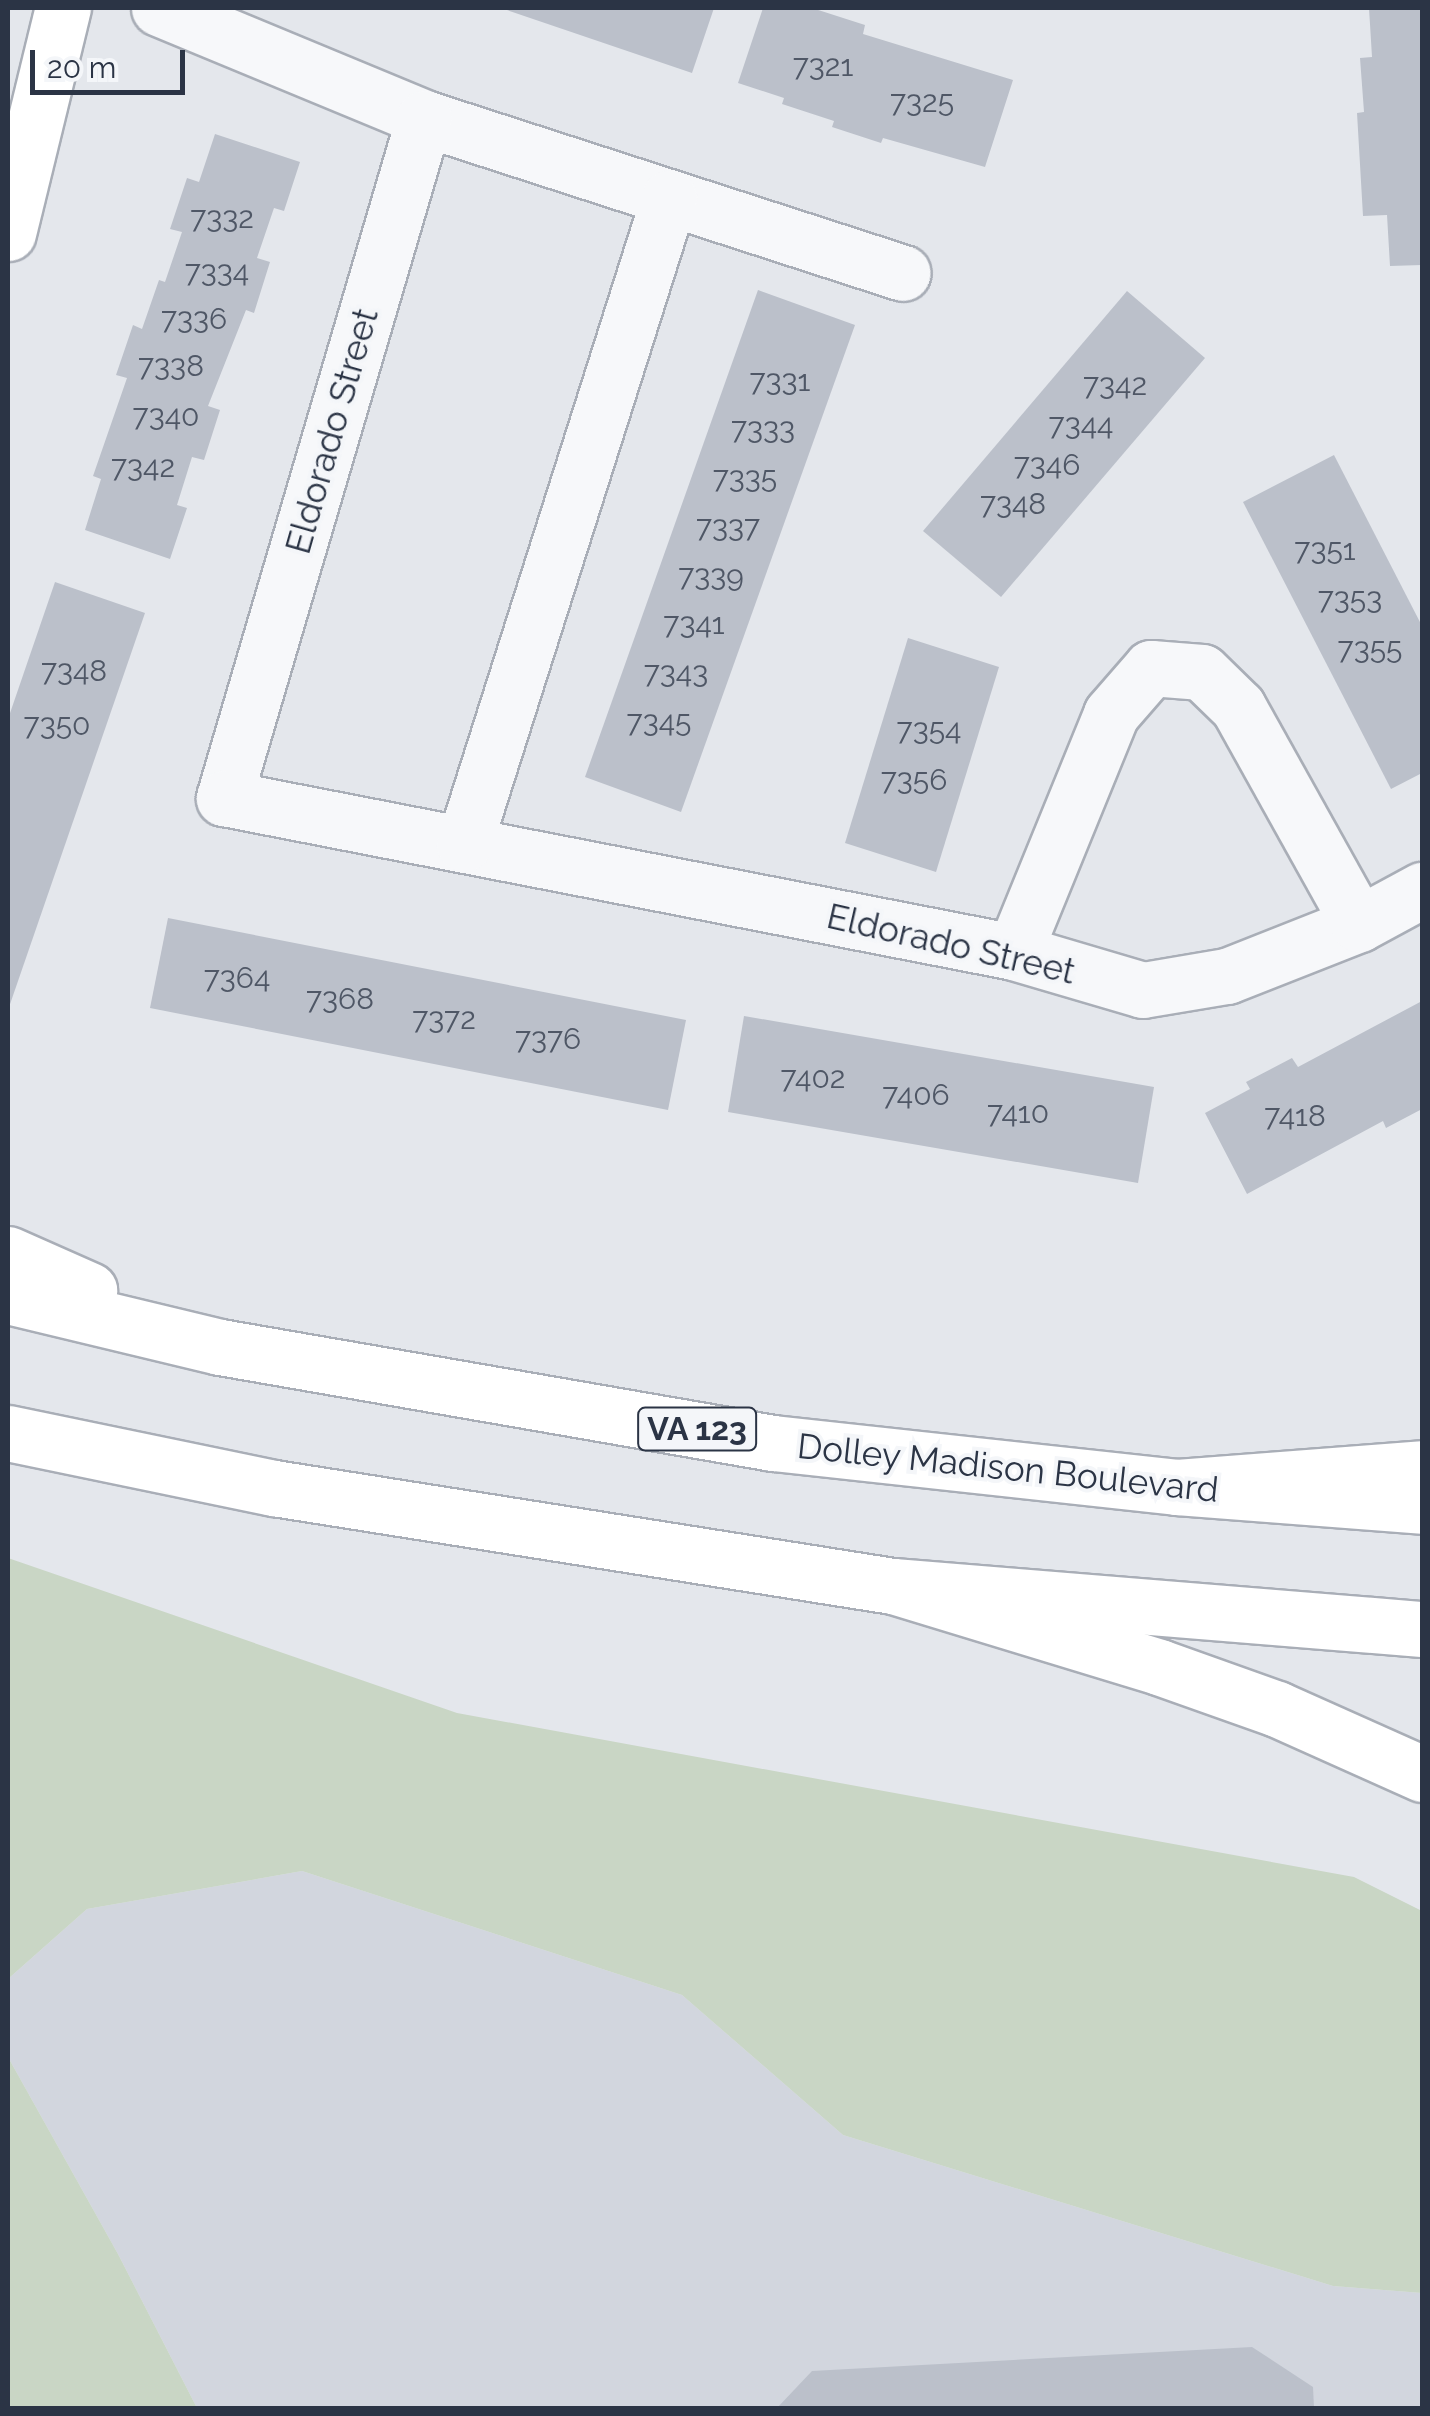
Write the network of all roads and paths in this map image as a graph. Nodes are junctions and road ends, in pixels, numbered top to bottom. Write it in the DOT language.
graph roads {
  1 [pos="159,8"];
  2 [pos="57,23"];
  3 [pos="424,118"];
  4 [pos="8,132"];
  5 [pos="669,198"];
  6 [pos="8,233"];
  7 [pos="902,273"];
  8 [pos="464,844"];
  9 [pos="1422,890"];
  10 [pos="1359,924"];
  11 [pos="1014,952"];
  12 [pos="8,1254"];
  13 [pos="8,1296"];
  14 [pos="220,1347"];
  15 [pos="8,1433"];
  16 [pos="1422,1468"];
  17 [pos="1177,1488"];
  18 [pos="1422,1506"];
  19 [pos="893,1586"];
  20 [pos="1422,1629"];
  21 [pos="1422,1774"];
  1 -- 3 [label="street"];
  2 -- 4 [label="main road"];
  2 -- 6 [label="main road"];
  3 -- 5 [label="street"];
  3 -- 8 [label="street, Eldorado Street"];
  5 -- 7 [label="street"];
  5 -- 8 [label="street"];
  8 -- 11 [label="street, Eldorado Street"];
  9 -- 10 [label="street, Eldorado Street"];
  10 -- 11 [label="street, Eldorado Street"];
  10 -- 11 [label="street"];
  12 -- 14 [label="main road"];
  13 -- 14 [label="main road, Dolley Madison Boulevard / VA 123"];
  14 -- 17 [label="main road, Dolley Madison Boulevard / VA 123"];
  15 -- 19 [label="main road"];
  16 -- 17 [label="main road"];
  17 -- 18 [label="main road, Dolley Madison Boulevard / VA 123"];
  19 -- 20 [label="main road"];
  19 -- 21 [label="main road"];
}
